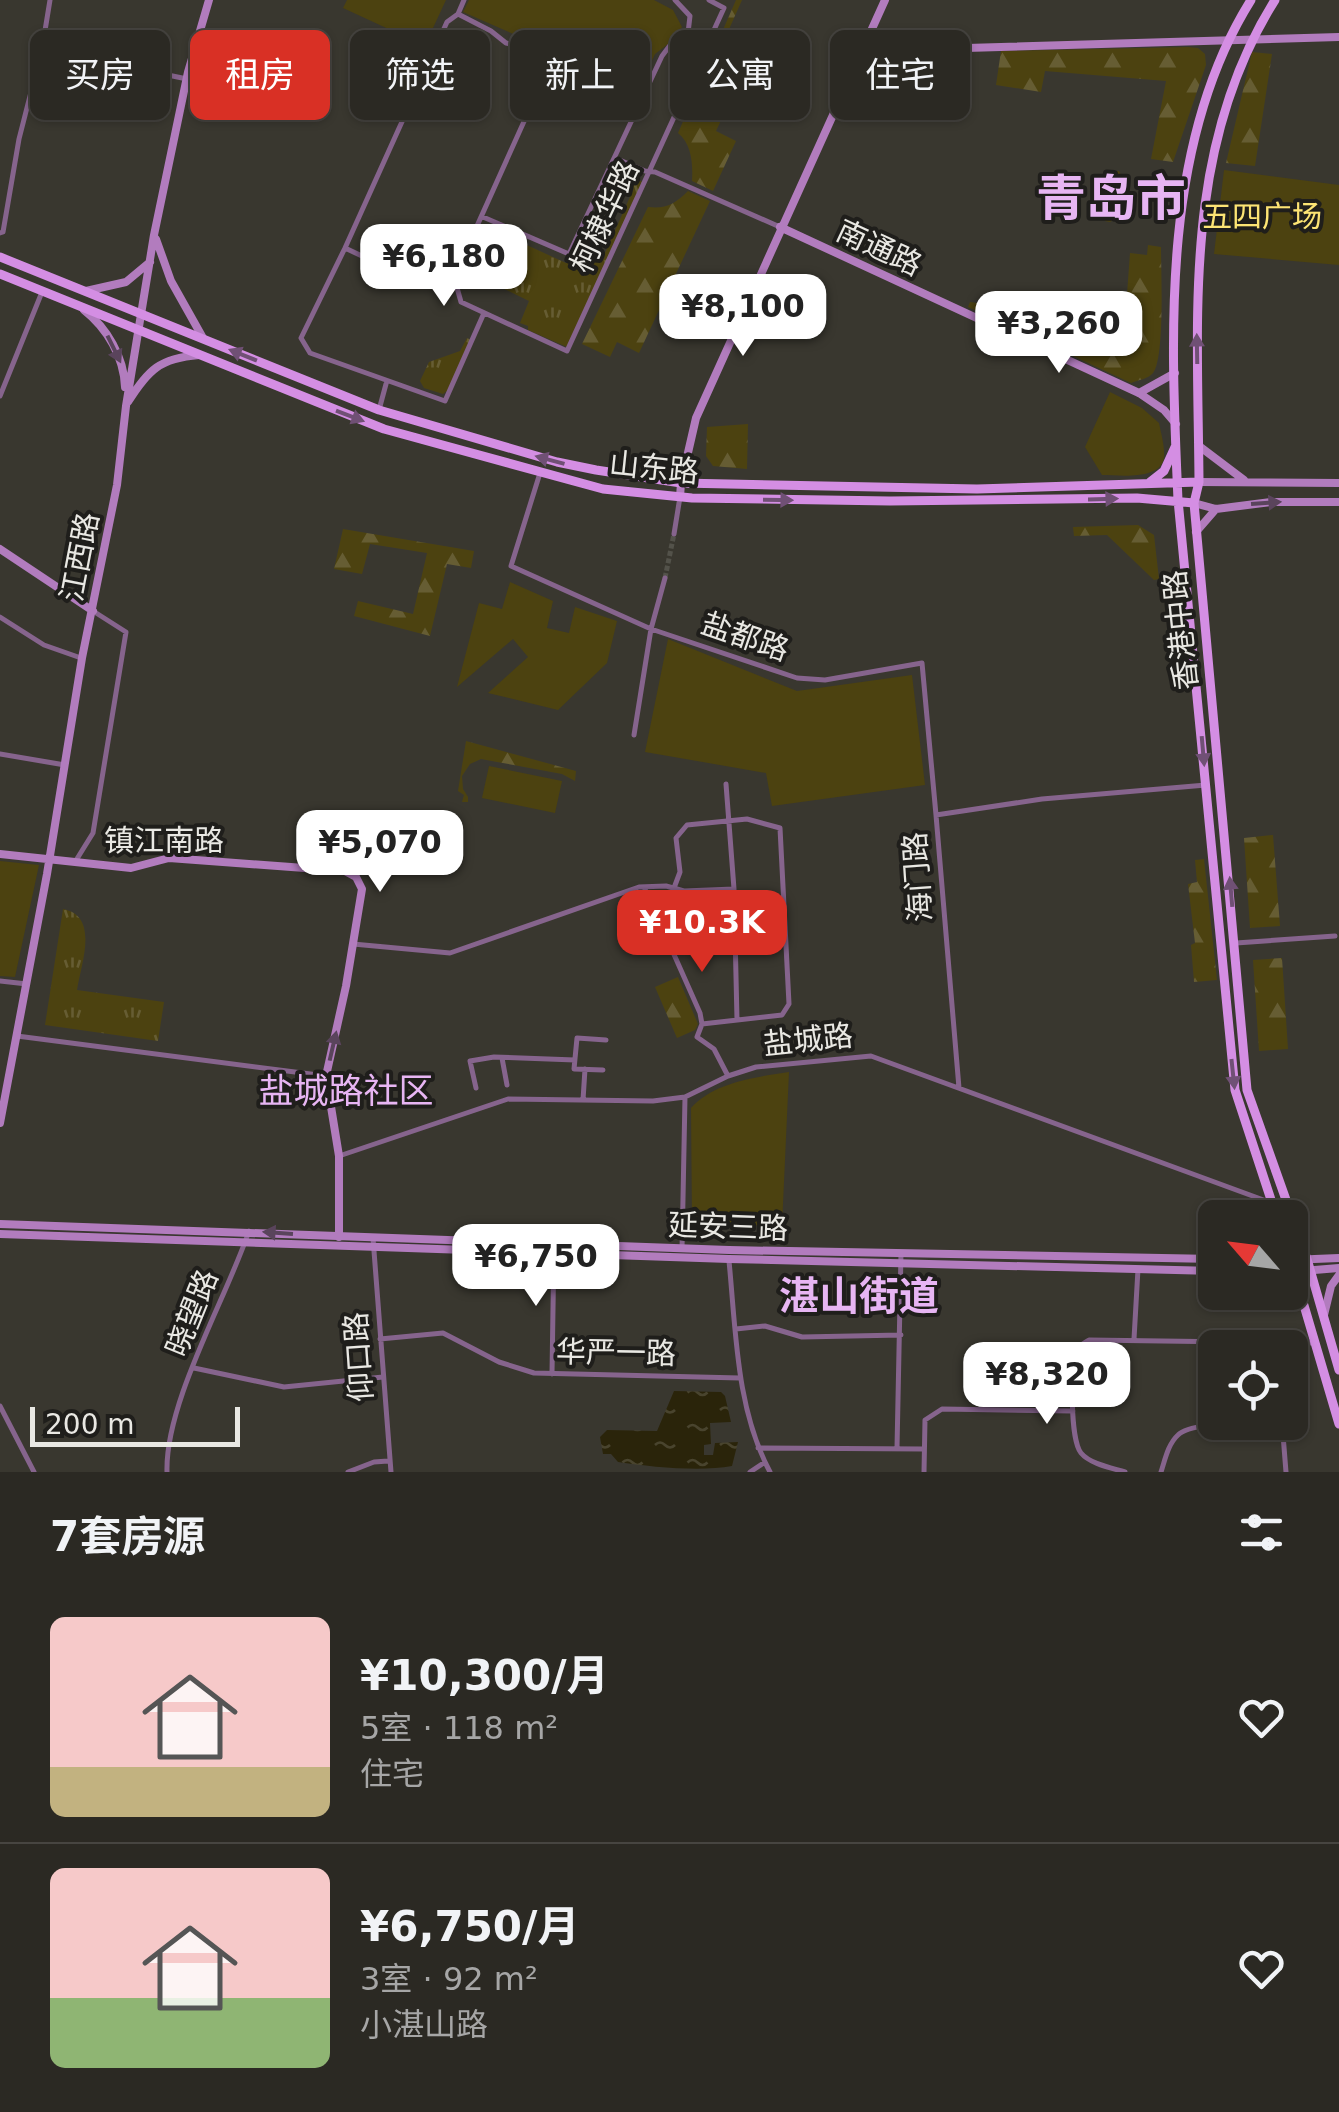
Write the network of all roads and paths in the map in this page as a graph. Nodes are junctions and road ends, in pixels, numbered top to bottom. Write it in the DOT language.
graph roads {
  1 [pos="50,0"];
  2 [pos="209,0"];
  3 [pos="464,0"];
  4 [pos="675,0"];
  5 [pos="709,0"];
  6 [pos="885,0"];
  7 [pos="1251,0"];
  8 [pos="1275,0"];
  9 [pos="458,14"];
  10 [pos="45,30"];
  11 [pos="872,30"];
  12 [pos="1339,37"];
  13 [pos="1253,39"];
  14 [pos="1230,40"];
  15 [pos="510,45"];
  16 [pos="970,48"];
  17 [pos="170,75"];
  18 [pos="187,79"];
  19 [pos="650,81"];
  20 [pos="30,96"];
  21 [pos="525,120"];
  22 [pos="631,120"];
  23 [pos="830,120"];
  24 [pos="614,158"];
  25 [pos="650,172"];
  26 [pos="483,217"];
  27 [pos="780,227"];
  28 [pos="0,233"];
  29 [pos="154,235"];
  30 [pos="345,248"];
  31 [pos="0,257"];
  32 [pos="150,262"];
  33 [pos="0,274"];
  34 [pos="454,277"];
  35 [pos="42,291"];
  36 [pos="86,291"];
  37 [pos="76,304"];
  38 [pos="484,313"];
  39 [pos="142,314"];
  40 [pos="139,329"];
  41 [pos="203,338"];
  42 [pos="203,355"];
  43 [pos="1176,373"];
  44 [pos="387,383"];
  45 [pos="1140,393"];
  46 [pos="0,396"];
  47 [pos="126,406"];
  48 [pos="378,410"];
  49 [pos="1176,424"];
  50 [pos="1176,444"];
  51 [pos="1199,446"];
  52 [pos="540,473"];
  53 [pos="1244,480"];
  54 [pos="1199,482"];
  55 [pos="680,483"];
  56 [pos="1148,483"];
  57 [pos="1178,483"];
  58 [pos="1339,484"];
  59 [pos="680,498"];
  60 [pos="1178,500"];
  61 [pos="1339,502"];
  62 [pos="1194,503"];
  63 [pos="1216,509"];
  64 [pos="1196,532"];
  65 [pos="674,534"];
  66 [pos="0,550"];
  67 [pos="665,578"];
  68 [pos="93,611"];
  69 [pos="0,617"];
  70 [pos="651,629"];
  71 [pos="82,658"];
  72 [pos="634,735"];
  73 [pos="0,754"];
  74 [pos="65,765"];
  75 [pos="726,784"];
  76 [pos="1206,785"];
  77 [pos="936,814"];
  78 [pos="726,821"];
  79 [pos="0,854"];
  80 [pos="50,859"];
  81 [pos="75,862"];
  82 [pos="644,886"];
  83 [pos="674,888"];
  84 [pos="734,889"];
  85 [pos="1335,936"];
  86 [pos="1236,943"];
  87 [pos="353,944"];
  88 [pos="0,980"];
  89 [pos="27,984"];
  90 [pos="737,1020"];
  91 [pos="702,1024"];
  92 [pos="16,1036"];
  93 [pos="606,1040"];
  94 [pos="502,1058"];
  95 [pos="575,1060"];
  96 [pos="585,1069"];
  97 [pos="603,1070"];
  98 [pos="326,1076"];
  99 [pos="728,1076"];
  100 [pos="507,1085"];
  101 [pos="476,1088"];
  102 [pos="959,1088"];
  103 [pos="684,1097"];
  104 [pos="582,1100"];
  105 [pos="0,1123"];
  106 [pos="339,1156"];
  107 [pos="1264,1200"];
  108 [pos="1271,1200"];
  109 [pos="1285,1200"];
  110 [pos="0,1224"];
  111 [pos="249,1231"];
  112 [pos="0,1234"];
  113 [pos="245,1242"];
  114 [pos="339,1242"];
  115 [pos="373,1243"];
  116 [pos="554,1248"];
  117 [pos="682,1248"];
  118 [pos="729,1254"];
  119 [pos="902,1258"];
  120 [pos="1339,1258"];
  121 [pos="1198,1259"];
  122 [pos="1308,1259"];
  123 [pos="1308,1265"];
  124 [pos="1138,1269"];
  125 [pos="1198,1270"];
  126 [pos="1310,1271"];
  127 [pos="1339,1271"];
  128 [pos="1304,1310"];
  129 [pos="1324,1315"];
  130 [pos="736,1329"];
  131 [pos="902,1335"];
  132 [pos="380,1338"];
  133 [pos="1134,1339"];
  134 [pos="1198,1342"];
  135 [pos="1308,1343"];
  136 [pos="1315,1343"];
  137 [pos="194,1368"];
  138 [pos="1339,1370"];
  139 [pos="552,1374"];
  140 [pos="383,1377"];
  141 [pos="740,1378"];
  142 [pos="0,1406"];
  143 [pos="1073,1411"];
  144 [pos="2,1416"];
  145 [pos="1339,1424"];
  146 [pos="1198,1427"];
  147 [pos="1283,1440"];
  148 [pos="758,1448"];
  149 [pos="897,1448"];
  150 [pos="924,1449"];
  151 [pos="390,1461"];
  152 [pos="765,1462"];
  153 [pos="357,1470"];
  154 [pos="34,1472"];
  155 [pos="167,1472"];
  156 [pos="348,1472"];
  157 [pos="391,1472"];
  158 [pos="750,1472"];
  159 [pos="770,1472"];
  160 [pos="924,1472"];
  161 [pos="1125,1472"];
  162 [pos="1161,1472"];
  163 [pos="1286,1472"];
  1 -- 10 [label="street"];
  2 -- 18 [label="main road, 江西路"];
  3 -- 9 [label="street"];
  4 -- 19 [label="street"];
  5 -- 25 [label="street, 柯棣华路"];
  6 -- 11 [label="main road"];
  7 -- 14 [label="main road, 香港中路"];
  8 -- 13 [label="main road, 香港中路"];
  9 -- 15 [label="street"];
  9 -- 30 [label="street"];
  12 -- 13 [label="main road"];
  13 -- 14 [label="main road"];
  51 -- 13 [label="main road, 香港中路, one-way"];
  14 -- 16 [label="main road"];
  14 -- 43 [label="main road, 香港中路"];
  17 -- 18 [label="street"];
  18 -- 29 [label="main road, 江西路"];
  20 -- 28 [label="street"];
  21 -- 26 [label="street"];
  22 -- 24 [label="street"];
  23 -- 27 [label="main road"];
  24 -- 25 [label="street"];
  24 -- 26 [label="street"];
  25 -- 27 [label="street"];
  25 -- 38 [label="street, 柯棣华路"];
  26 -- 34 [label="street"];
  27 -- 45 [label="main road, 南通路"];
  27 -- 55 [label="main road"];
  29 -- 32 [label="main road, 江西路"];
  29 -- 41 [label="main road"];
  30 -- 34 [label="street"];
  30 -- 44 [label="street"];
  31 -- 36 [label="main road, 山东路"];
  32 -- 36 [label="main road"];
  32 -- 39 [label="main road, 江西路"];
  33 -- 35 [label="main road, 山东路"];
  34 -- 38 [label="street"];
  35 -- 37 [label="main road, 山东路"];
  35 -- 46 [label="street"];
  36 -- 39 [label="main road, 山东路"];
  37 -- 40 [label="main road, 山东路"];
  37 -- 47 [label="main road, one-way"];
  38 -- 44 [label="street"];
  39 -- 40 [label="main road, 江西路"];
  39 -- 41 [label="main road, 山东路"];
  40 -- 42 [label="main road, 山东路"];
  40 -- 47 [label="main road, 江西路"];
  48 -- 41 [label="main road, 山东路, one-way"];
  42 -- 47 [label="main road"];
  42 -- 52 [label="main road, 山东路, one-way"];
  43 -- 45 [label="main road"];
  43 -- 49 [label="main road, 香港中路"];
  44 -- 48 [label="street"];
  45 -- 49 [label="main road, 南通路"];
  47 -- 68 [label="main road, 江西路"];
  55 -- 48 [label="main road, 山东路, one-way"];
  49 -- 50 [label="main road, 香港中路"];
  50 -- 56 [label="main road"];
  50 -- 57 [label="main road, 香港中路"];
  51 -- 53 [label="main road"];
  51 -- 54 [label="main road, 香港中路"];
  52 -- 59 [label="main road, 山东路"];
  52 -- 70 [label="street, 盐都路"];
  53 -- 54 [label="main road, 山东路"];
  53 -- 58 [label="main road, 山东路"];
  54 -- 57 [label="main road, 山东路"];
  54 -- 62 [label="main road, 香港中路"];
  55 -- 56 [label="main road, 山东路"];
  55 -- 59 [label="main road"];
  56 -- 57 [label="main road, 山东路"];
  57 -- 60 [label="main road, 香港中路"];
  59 -- 60 [label="main road, 山东路, one-way"];
  59 -- 65 [label="street"];
  60 -- 62 [label="main road, 山东路"];
  60 -- 76 [label="main road, 香港中路, one-way"];
  63 -- 61 [label="main road, 山东路, one-way"];
  62 -- 63 [label="main road, 山东路"];
  62 -- 64 [label="main road, 香港中路"];
  63 -- 64 [label="main road"];
  86 -- 64 [label="main road, 香港中路, one-way"];
  66 -- 68 [label="main road"];
  67 -- 70 [label="street"];
  68 -- 71 [label="main road, 江西路"];
  68 -- 81 [label="street, 镇江南路"];
  69 -- 71 [label="street"];
  70 -- 72 [label="street"];
  70 -- 77 [label="street, 盐都路"];
  71 -- 74 [label="main road, 江西路"];
  73 -- 74 [label="street"];
  74 -- 80 [label="main road, 江西路"];
  75 -- 78 [label="street"];
  76 -- 77 [label="street, 海门路"];
  76 -- 108 [label="main road, 香港中路, one-way"];
  77 -- 102 [label="street, 海门路"];
  78 -- 83 [label="street"];
  78 -- 84 [label="street"];
  78 -- 90 [label="street"];
  79 -- 80 [label="main road, 镇江南路"];
  80 -- 81 [label="main road, 镇江南路"];
  80 -- 89 [label="main road, 江西路"];
  81 -- 87 [label="main road, 镇江南路"];
  82 -- 83 [label="street"];
  82 -- 87 [label="street"];
  82 -- 91 [label="street"];
  83 -- 84 [label="street"];
  84 -- 90 [label="street"];
  85 -- 86 [label="street"];
  86 -- 109 [label="main road, 香港中路"];
  98 -- 87 [label="main road, 镇江南路, one-way"];
  88 -- 89 [label="street"];
  89 -- 92 [label="main road, 江西路"];
  90 -- 91 [label="street"];
  91 -- 99 [label="street"];
  92 -- 98 [label="street"];
  92 -- 105 [label="main road, 江西路"];
  93 -- 95 [label="street"];
  94 -- 95 [label="street"];
  94 -- 100 [label="street"];
  94 -- 101 [label="street"];
  95 -- 96 [label="street"];
  96 -- 97 [label="street"];
  96 -- 104 [label="street"];
  98 -- 106 [label="main road, 镇江南路"];
  99 -- 102 [label="street, 盐城路"];
  99 -- 103 [label="street, 盐城路"];
  102 -- 107 [label="street, 盐城路"];
  103 -- 104 [label="street, 盐城路"];
  103 -- 117 [label="street"];
  104 -- 106 [label="street, 盐城路"];
  106 -- 114 [label="main road, 镇江南路"];
  110 -- 111 [label="main road, 延安三路"];
  111 -- 113 [label="street, 晓望路"];
  114 -- 111 [label="main road, 延安三路, one-way"];
  112 -- 113 [label="main road, 延安三路"];
  113 -- 114 [label="main road, 延安三路"];
  113 -- 137 [label="street, 晓望路"];
  114 -- 115 [label="main road, 延安三路"];
  115 -- 116 [label="main road, 延安三路"];
  115 -- 132 [label="street, 仰口路"];
  116 -- 117 [label="main road, 延安三路"];
  116 -- 118 [label="main road, 延安三路"];
  116 -- 139 [label="street"];
  117 -- 118 [label="main road, 延安三路"];
  118 -- 119 [label="main road, 延安三路"];
  118 -- 130 [label="street"];
  119 -- 121 [label="main road, 延安三路"];
  119 -- 124 [label="main road, 延安三路"];
  119 -- 131 [label="street"];
  120 -- 122 [label="main road"];
  123 -- 126 [label="main road, 香港中路"];
  124 -- 125 [label="main road, 延安三路"];
  124 -- 133 [label="street"];
  126 -- 127 [label="main road"];
  126 -- 129 [label="main road, 香港中路"];
  127 -- 129 [label="main road"];
  128 -- 136 [label="main road"];
  129 -- 138 [label="main road, 香港中路"];
  130 -- 131 [label="street"];
  130 -- 141 [label="street"];
  131 -- 149 [label="street"];
  132 -- 139 [label="street, 华严一路"];
  132 -- 140 [label="street, 仰口路"];
  133 -- 134 [label="street"];
  133 -- 143 [label="street"];
  135 -- 136 [label="street"];
  136 -- 145 [label="main road"];
  137 -- 140 [label="street"];
  137 -- 155 [label="street, 晓望路"];
  139 -- 141 [label="street, 华严一路"];
  140 -- 151 [label="street, 仰口路"];
  141 -- 148 [label="street"];
  142 -- 144 [label="street"];
  143 -- 150 [label="street"];
  143 -- 161 [label="street"];
  144 -- 154 [label="street"];
  146 -- 162 [label="street"];
  147 -- 163 [label="street"];
  148 -- 149 [label="street"];
  148 -- 152 [label="street"];
  149 -- 150 [label="street"];
  150 -- 160 [label="street"];
  151 -- 153 [label="street"];
  151 -- 157 [label="street, 仰口路"];
  152 -- 158 [label="street"];
  152 -- 159 [label="street"];
  153 -- 156 [label="street"];
}
